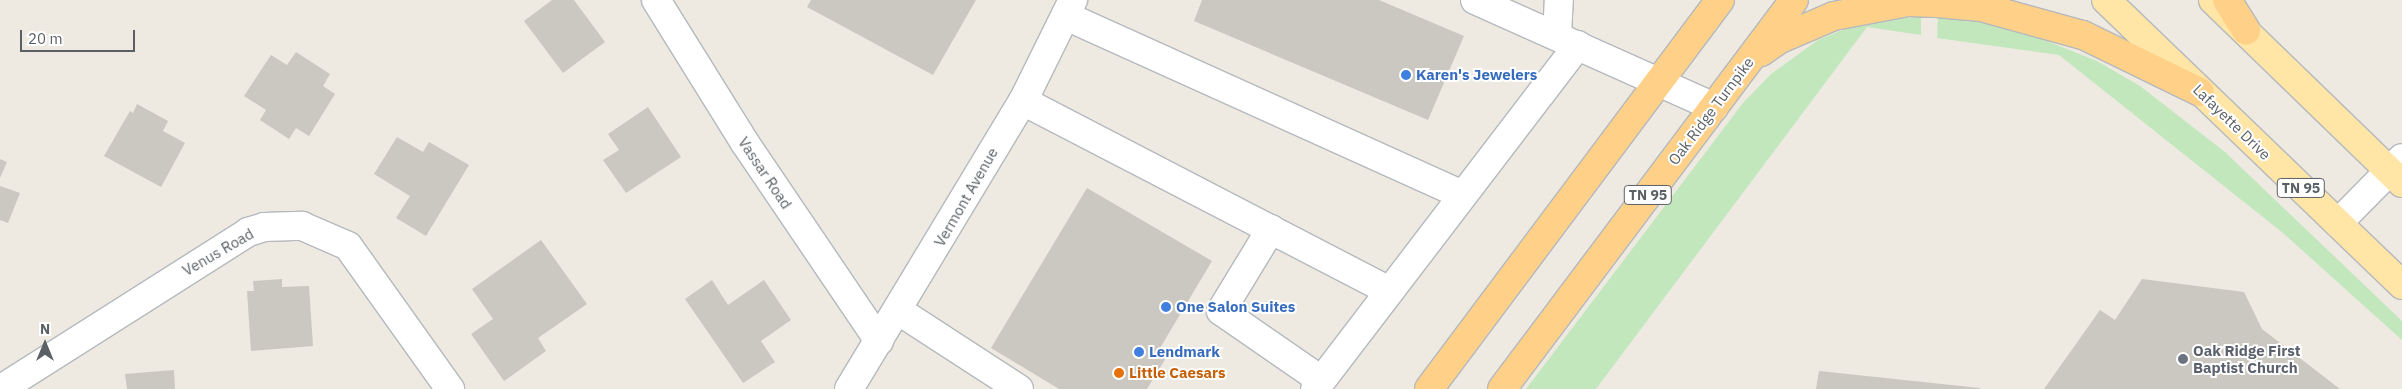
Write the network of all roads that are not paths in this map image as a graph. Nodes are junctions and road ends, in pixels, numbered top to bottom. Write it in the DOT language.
graph roads {
  1 [pos="656,0"];
  2 [pos="1475,0"];
  3 [pos="1559,0"];
  4 [pos="1720,0"];
  5 [pos="1794,0"];
  6 [pos="2106,0"];
  7 [pos="2213,0"];
  8 [pos="2227,0"];
  9 [pos="1070,8"];
  10 [pos="2246,30"];
  11 [pos="1568,40"];
  12 [pos="1748,62"];
  13 [pos="1658,82"];
  14 [pos="2200,92"];
  15 [pos="1023,101"];
  16 [pos="1714,107"];
  17 [pos="2398,170"];
  18 [pos="1463,195"];
  19 [pos="2338,223"];
  20 [pos="1271,229"];
  21 [pos="2402,285"];
  22 [pos="1390,291"];
  23 [pos="899,311"];
  24 [pos="879,341"];
  25 [pos="1318,385"];
  26 [pos="2,389"];
  27 [pos="450,389"];
  28 [pos="849,389"];
  29 [pos="1019,389"];
  30 [pos="1429,389"];
  31 [pos="1502,389"];
  1 -- 24 [label="street, Vassar Road"];
  2 -- 11 [label="street"];
  3 -- 11 [label="street"];
  4 -- 13 [label="highway"];
  5 -- 12 [label="highway, Oak Ridge Turnpike / TN 95"];
  6 -- 14 [label="main road, Lafayette Drive"];
  7 -- 10 [label="main road"];
  8 -- 10 [label="highway"];
  9 -- 15 [label="street, Vermont Avenue"];
  9 -- 18 [label="street"];
  10 -- 17 [label="main road"];
  11 -- 13 [label="street"];
  11 -- 18 [label="street"];
  12 -- 14 [label="highway"];
  12 -- 16 [label="highway, Oak Ridge Turnpike / TN 95"];
  13 -- 16 [label="street"];
  13 -- 30 [label="highway"];
  14 -- 19 [label="main road, Lafayette Drive / TN 95"];
  15 -- 20 [label="street"];
  15 -- 23 [label="street, Vermont Avenue"];
  16 -- 31 [label="highway, Oak Ridge Turnpike / TN 95"];
  17 -- 19 [label="street"];
  18 -- 22 [label="street"];
  19 -- 21 [label="main road, Lafayette Drive / TN 95"];
  20 -- 22 [label="street"];
  20 -- 25 [label="street"];
  22 -- 25 [label="street"];
  23 -- 24 [label="street, Vermont Avenue"];
  23 -- 29 [label="street"];
  24 -- 28 [label="street, Vermont Avenue"];
  26 -- 27 [label="street, Venus Road"];
}
